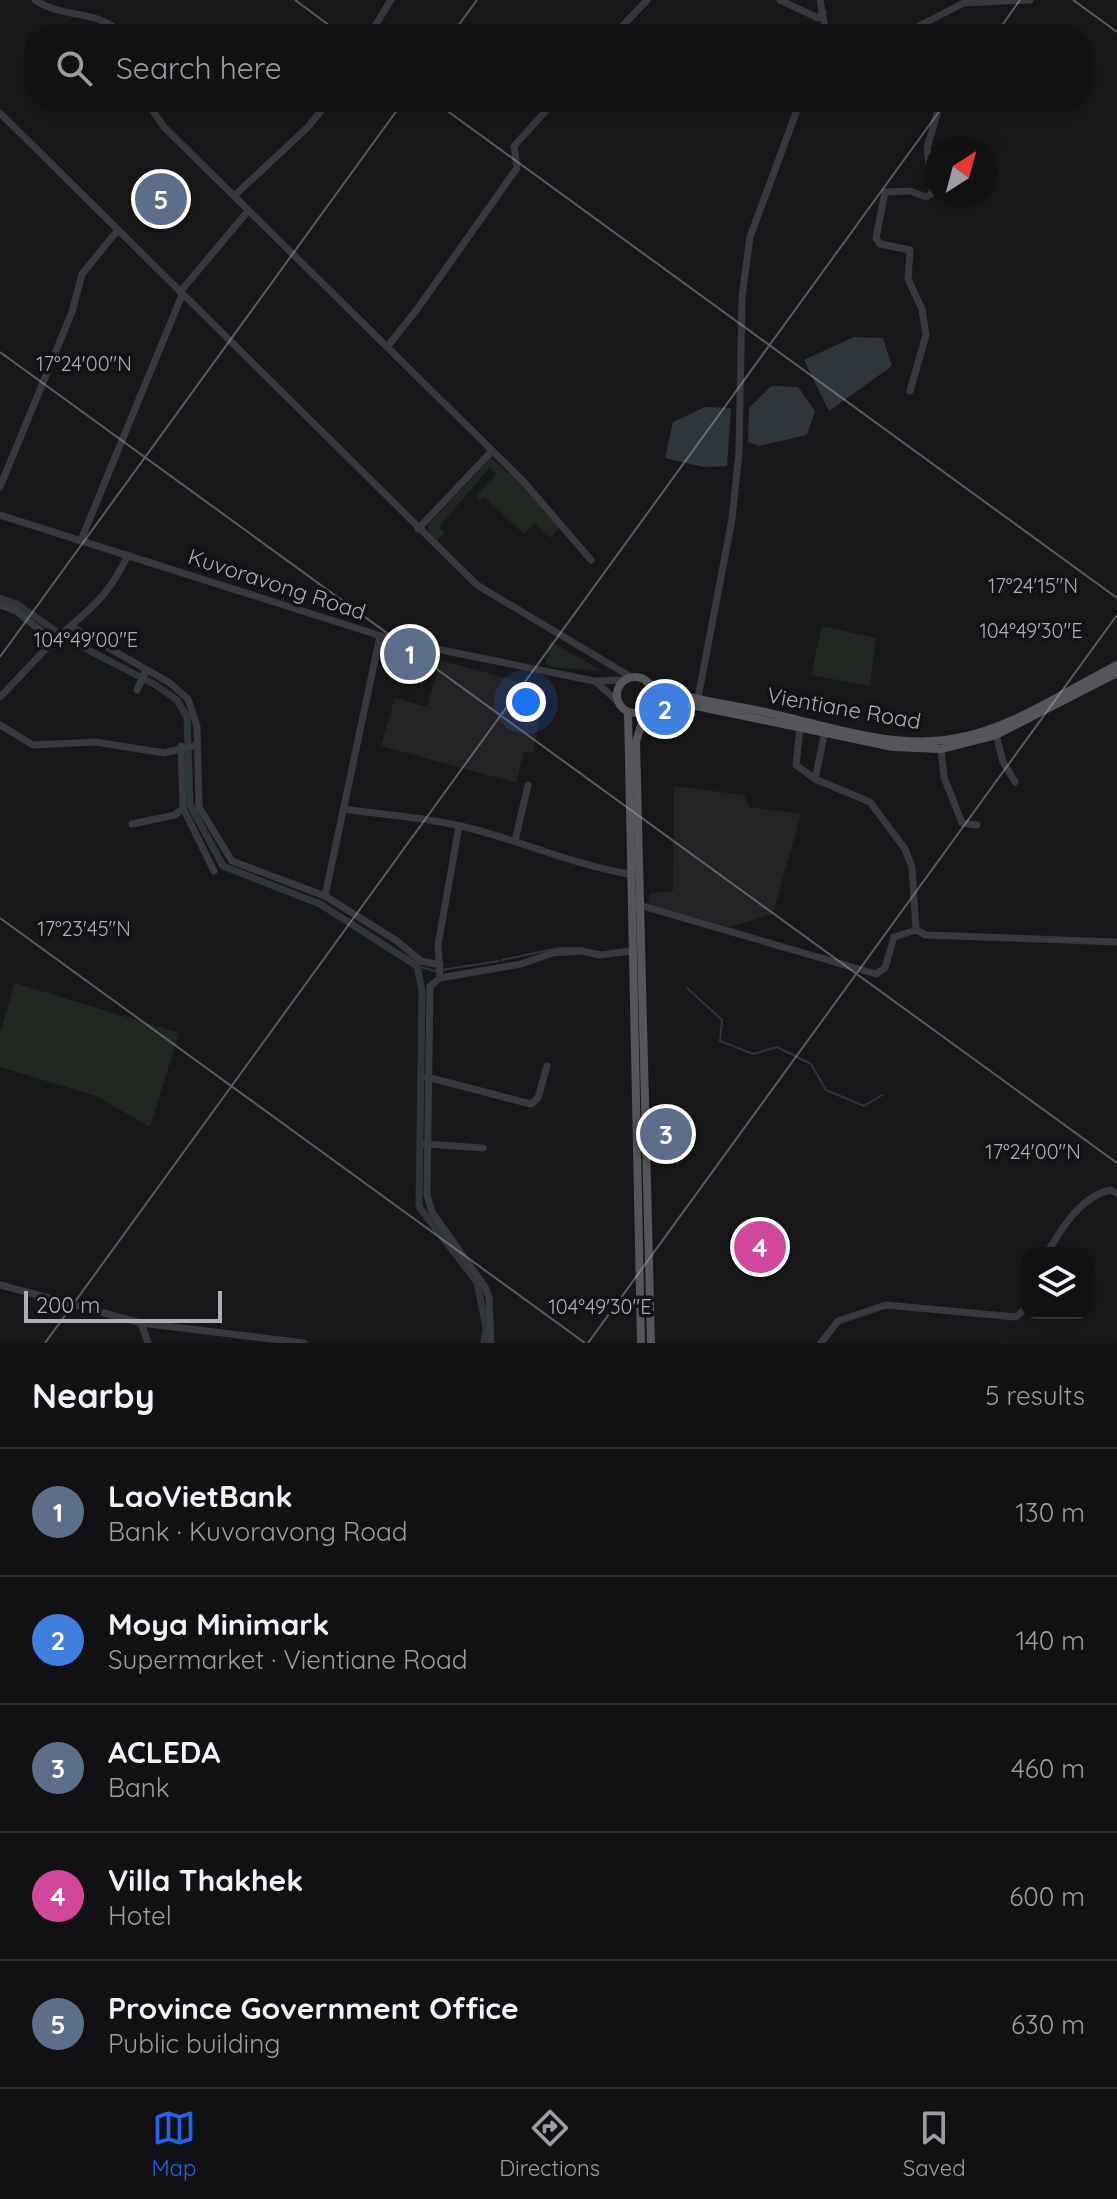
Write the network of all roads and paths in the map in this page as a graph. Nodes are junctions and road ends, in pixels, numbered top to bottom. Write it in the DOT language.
graph roads {
  1 [pos="35,0"];
  2 [pos="391,0"];
  3 [pos="647,0"];
  4 [pos="780,0"];
  5 [pos="820,0"];
  6 [pos="1030,0"];
  7 [pos="823,13"];
  8 [pos="109,24"];
  9 [pos="376,24"];
  10 [pos="624,24"];
  11 [pos="825,24"];
  12 [pos="923,24"];
  13 [pos="154,112"];
  14 [pos="320,112"];
  15 [pos="545,112"];
  16 [pos="796,112"];
  17 [pos="937,112"];
  18 [pos="0,113"];
  19 [pos="234,196"];
  20 [pos="248,211"];
  21 [pos="117,231"];
  22 [pos="181,294"];
  23 [pos="387,347"];
  24 [pos="910,391"];
  25 [pos="492,451"];
  26 [pos="0,487"];
  27 [pos="0,515"];
  28 [pos="418,529"];
  29 [pos="81,540"];
  30 [pos="128,555"];
  31 [pos="591,560"];
  32 [pos="0,605"];
  33 [pos="68,630"];
  34 [pos="380,636"];
  35 [pos="56,639"];
  36 [pos="1117,665"];
  37 [pos="146,670"];
  38 [pos="1117,673"];
  39 [pos="628,678"];
  40 [pos="594,681"];
  41 [pos="648,683"];
  42 [pos="137,690"];
  43 [pos="0,697"];
  44 [pos="698,698"];
  45 [pos="617,701"];
  46 [pos="648,707"];
  47 [pos="628,712"];
  48 [pos="0,725"];
  49 [pos="800,728"];
  50 [pos="825,729"];
  51 [pos="996,735"];
  52 [pos="197,745"];
  53 [pos="181,746"];
  54 [pos="941,749"];
  55 [pos="815,779"];
  56 [pos="1015,782"];
  57 [pos="528,785"];
  58 [pos="183,808"];
  59 [pos="343,809"];
  60 [pos="132,824"];
  61 [pos="977,825"];
  62 [pos="459,826"];
  63 [pos="515,841"];
  64 [pos="214,871"];
  65 [pos="629,874"];
  66 [pos="325,896"];
  67 [pos="639,905"];
  68 [pos="916,930"];
  69 [pos="1117,942"];
  70 [pos="631,951"];
  71 [pos="440,965"];
  72 [pos="440,978"];
  73 [pos="547,1066"];
  74 [pos="427,1077"];
  75 [pos="426,1144"];
  76 [pos="483,1148"];
  77 [pos="1117,1193"];
  78 [pos="1050,1247"];
  79 [pos="0,1285"];
  80 [pos="1021,1312"];
  81 [pos="141,1323"];
  82 [pos="148,1343"];
  83 [pos="304,1343"];
  84 [pos="491,1343"];
  85 [pos="641,1343"];
  86 [pos="651,1343"];
  87 [pos="821,1343"];
  1 -- 8 [label="street"];
  2 -- 9 [label="street"];
  3 -- 10 [label="street"];
  4 -- 7 [label="street"];
  5 -- 7 [label="street"];
  6 -- 12 [label="street"];
  7 -- 11 [label="street"];
  13 -- 19 [label="street"];
  14 -- 19 [label="street"];
  15 -- 23 [label="street"];
  16 -- 44 [label="street"];
  17 -- 24 [label="street"];
  18 -- 21 [label="street"];
  19 -- 20 [label="street"];
  20 -- 22 [label="street"];
  20 -- 23 [label="street"];
  21 -- 22 [label="street"];
  21 -- 26 [label="street"];
  22 -- 28 [label="street"];
  22 -- 29 [label="street"];
  23 -- 25 [label="street"];
  25 -- 28 [label="street"];
  25 -- 31 [label="street"];
  27 -- 29 [label="street, Kuvoravong Road"];
  28 -- 39 [label="street"];
  29 -- 30 [label="street, Kuvoravong Road"];
  30 -- 33 [label="street"];
  30 -- 34 [label="street, Kuvoravong Road"];
  32 -- 35 [label="street"];
  33 -- 35 [label="street"];
  33 -- 37 [label="street"];
  34 -- 40 [label="street, Kuvoravong Road"];
  34 -- 59 [label="street"];
  35 -- 43 [label="street"];
  36 -- 50 [label="main road, Vientiane Road"];
  37 -- 42 [label="street"];
  37 -- 52 [label="street"];
  38 -- 51 [label="main road"];
  39 -- 40 [label="street, Kuvoravong Road"];
  39 -- 41 [label="main road"];
  39 -- 45 [label="main road"];
  40 -- 45 [label="street"];
  41 -- 44 [label="main road, Vientiane Road"];
  41 -- 46 [label="main road"];
  44 -- 50 [label="main road, Vientiane Road"];
  45 -- 47 [label="main road"];
  46 -- 47 [label="main road"];
  46 -- 49 [label="main road"];
  46 -- 67 [label="main road"];
  47 -- 65 [label="main road"];
  48 -- 53 [label="street"];
  49 -- 50 [label="main road"];
  49 -- 55 [label="street"];
  50 -- 54 [label="main road"];
  50 -- 55 [label="street"];
  51 -- 54 [label="main road"];
  51 -- 56 [label="street"];
  52 -- 53 [label="street"];
  52 -- 66 [label="street"];
  53 -- 58 [label="street"];
  54 -- 61 [label="street"];
  55 -- 68 [label="street"];
  57 -- 63 [label="street"];
  58 -- 60 [label="street"];
  58 -- 64 [label="street"];
  59 -- 62 [label="street"];
  59 -- 66 [label="street"];
  62 -- 63 [label="street"];
  62 -- 71 [label="street"];
  63 -- 65 [label="street"];
  65 -- 70 [label="main road"];
  66 -- 71 [label="street"];
  67 -- 68 [label="street"];
  67 -- 86 [label="main road"];
  68 -- 69 [label="street"];
  70 -- 72 [label="street"];
  70 -- 85 [label="main road"];
  71 -- 72 [label="street"];
  72 -- 74 [label="street"];
  73 -- 74 [label="street"];
  74 -- 75 [label="street"];
  75 -- 76 [label="street"];
  75 -- 84 [label="street"];
  77 -- 78 [label="street"];
  79 -- 81 [label="street"];
  80 -- 87 [label="street"];
  81 -- 82 [label="street"];
  81 -- 83 [label="street"];
}
